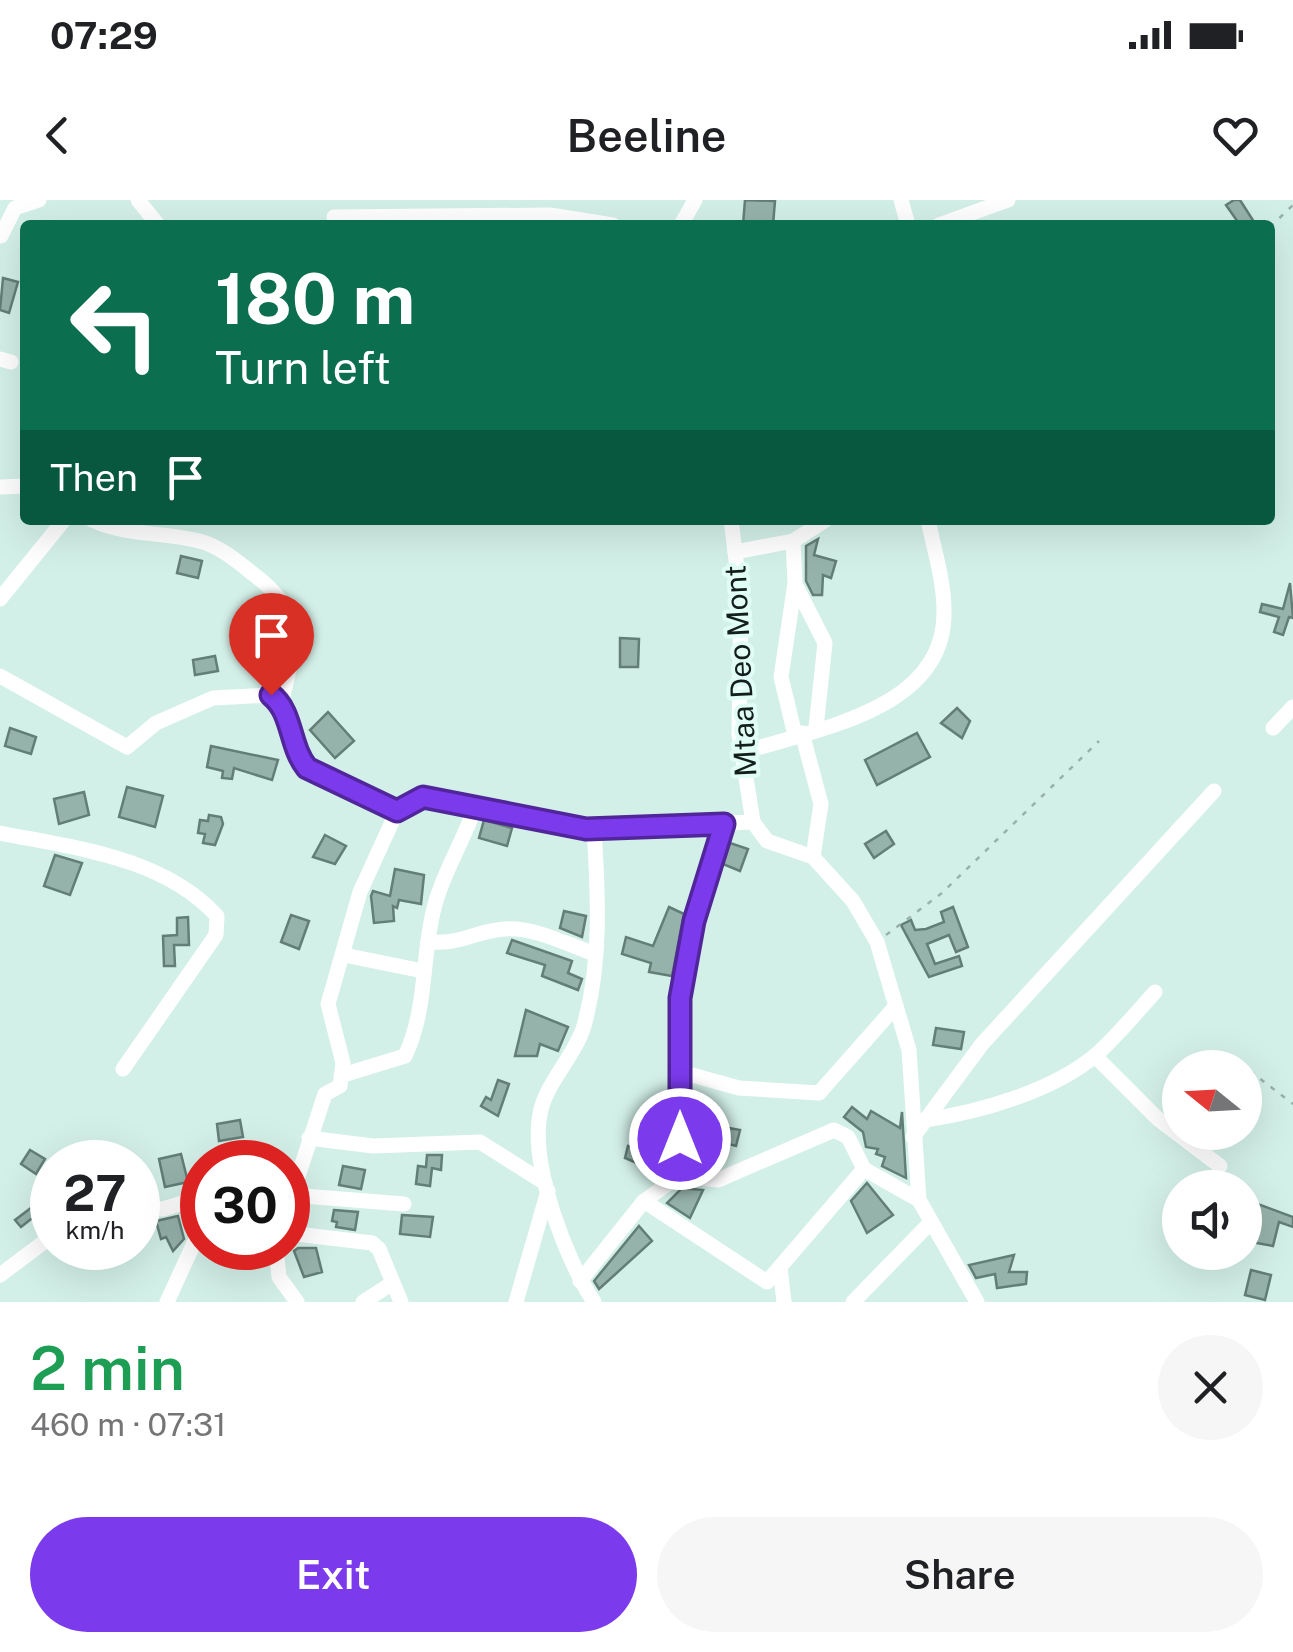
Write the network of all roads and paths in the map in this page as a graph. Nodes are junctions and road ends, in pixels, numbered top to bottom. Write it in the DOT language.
graph roads {
  1 [pos="39,200"];
  2 [pos="138,200"];
  3 [pos="1008,200"];
  4 [pos="334,214"];
  5 [pos="154,220"];
  6 [pos="582,220"];
  7 [pos="953,220"];
  8 [pos="1,236"];
  9 [pos="60,525"];
  10 [pos="103,525"];
  11 [pos="731,525"];
  12 [pos="818,525"];
  13 [pos="929,525"];
  14 [pos="793,541"];
  15 [pos="735,552"];
  16 [pos="795,583"];
  17 [pos="0,599"];
  18 [pos="0,676"];
  19 [pos="282,703"];
  20 [pos="1293,707"];
  21 [pos="1273,728"];
  22 [pos="804,732"];
  23 [pos="1099,742"];
  24 [pos="741,753"];
  25 [pos="1214,791"];
  26 [pos="475,808"];
  27 [pos="397,811"];
  28 [pos="753,822"];
  29 [pos="724,824"];
  30 [pos="594,828"];
  31 [pos="0,833"];
  32 [pos="813,857"];
  33 [pos="428,942"];
  34 [pos="877,942"];
  35 [pos="595,954"];
  36 [pos="344,955"];
  37 [pos="423,970"];
  38 [pos="1155,992"];
  39 [pos="896,1006"];
  40 [pos="1095,1056"];
  41 [pos="124,1069"];
  42 [pos="680,1072"];
  43 [pos="344,1075"];
  44 [pos="1262,1080"];
  45 [pos="1293,1104"];
  46 [pos="925,1120"];
  47 [pos="912,1137"];
  48 [pos="309,1138"];
  49 [pos="1220,1166"];
  50 [pos="864,1169"];
  51 [pos="679,1176"];
  52 [pos="546,1187"];
  53 [pos="919,1200"];
  54 [pos="644,1201"];
  55 [pos="310,1202"];
  56 [pos="404,1204"];
  57 [pos="930,1224"];
  58 [pos="310,1235"];
  59 [pos="30,1252"];
  60 [pos="780,1268"];
  61 [pos="181,1270"];
  62 [pos="278,1270"];
  63 [pos="0,1275"];
  64 [pos="580,1281"];
  65 [pos="390,1284"];
  66 [pos="167,1302"];
  67 [pos="296,1302"];
  68 [pos="364,1302"];
  69 [pos="401,1302"];
  70 [pos="516,1302"];
  71 [pos="594,1302"];
  72 [pos="784,1302"];
  73 [pos="853,1302"];
  74 [pos="977,1302"];
  1 -- 8 [label="street"];
  2 -- 5 [label="street"];
  3 -- 7 [label="street"];
  4 -- 6 [label="street"];
  9 -- 17 [label="street"];
  10 -- 19 [label="street"];
  11 -- 15 [label="street, Mtaa Deo Mont"];
  12 -- 14 [label="street"];
  13 -- 22 [label="street"];
  14 -- 15 [label="street"];
  14 -- 16 [label="street"];
  15 -- 24 [label="street, Mtaa Deo Mont"];
  16 -- 22 [label="street"];
  16 -- 22 [label="street"];
  18 -- 19 [label="street"];
  19 -- 27 [label="street"];
  20 -- 21 [label="street"];
  22 -- 24 [label="street"];
  22 -- 32 [label="street"];
  23 -- 34 [label="path"];
  24 -- 28 [label="street, Mtaa Deo Mont"];
  25 -- 46 [label="street"];
  26 -- 27 [label="street"];
  26 -- 30 [label="street"];
  26 -- 33 [label="street"];
  27 -- 36 [label="street"];
  28 -- 29 [label="street"];
  28 -- 32 [label="street"];
  29 -- 30 [label="street"];
  29 -- 42 [label="street"];
  30 -- 35 [label="street"];
  31 -- 41 [label="street"];
  32 -- 34 [label="street"];
  33 -- 35 [label="street"];
  33 -- 37 [label="street"];
  34 -- 39 [label="street"];
  35 -- 52 [label="street"];
  36 -- 37 [label="street"];
  36 -- 43 [label="street"];
  37 -- 43 [label="street"];
  38 -- 40 [label="street"];
  39 -- 42 [label="street"];
  39 -- 47 [label="street"];
  40 -- 46 [label="street"];
  40 -- 49 [label="street"];
  42 -- 51 [label="street"];
  43 -- 48 [label="street"];
  44 -- 45 [label="path"];
  46 -- 47 [label="street"];
  47 -- 53 [label="street"];
  48 -- 52 [label="street"];
  50 -- 51 [label="street"];
  50 -- 53 [label="street"];
  50 -- 60 [label="street"];
  51 -- 54 [label="street"];
  52 -- 64 [label="street"];
  52 -- 70 [label="street"];
  53 -- 57 [label="street"];
  54 -- 60 [label="street"];
  54 -- 64 [label="street"];
  55 -- 56 [label="street"];
  57 -- 73 [label="street"];
  57 -- 74 [label="street"];
  58 -- 65 [label="street"];
  59 -- 63 [label="street"];
  60 -- 72 [label="street"];
  61 -- 66 [label="street"];
  62 -- 67 [label="street"];
  64 -- 71 [label="street"];
  65 -- 68 [label="street"];
  65 -- 69 [label="street"];
}
